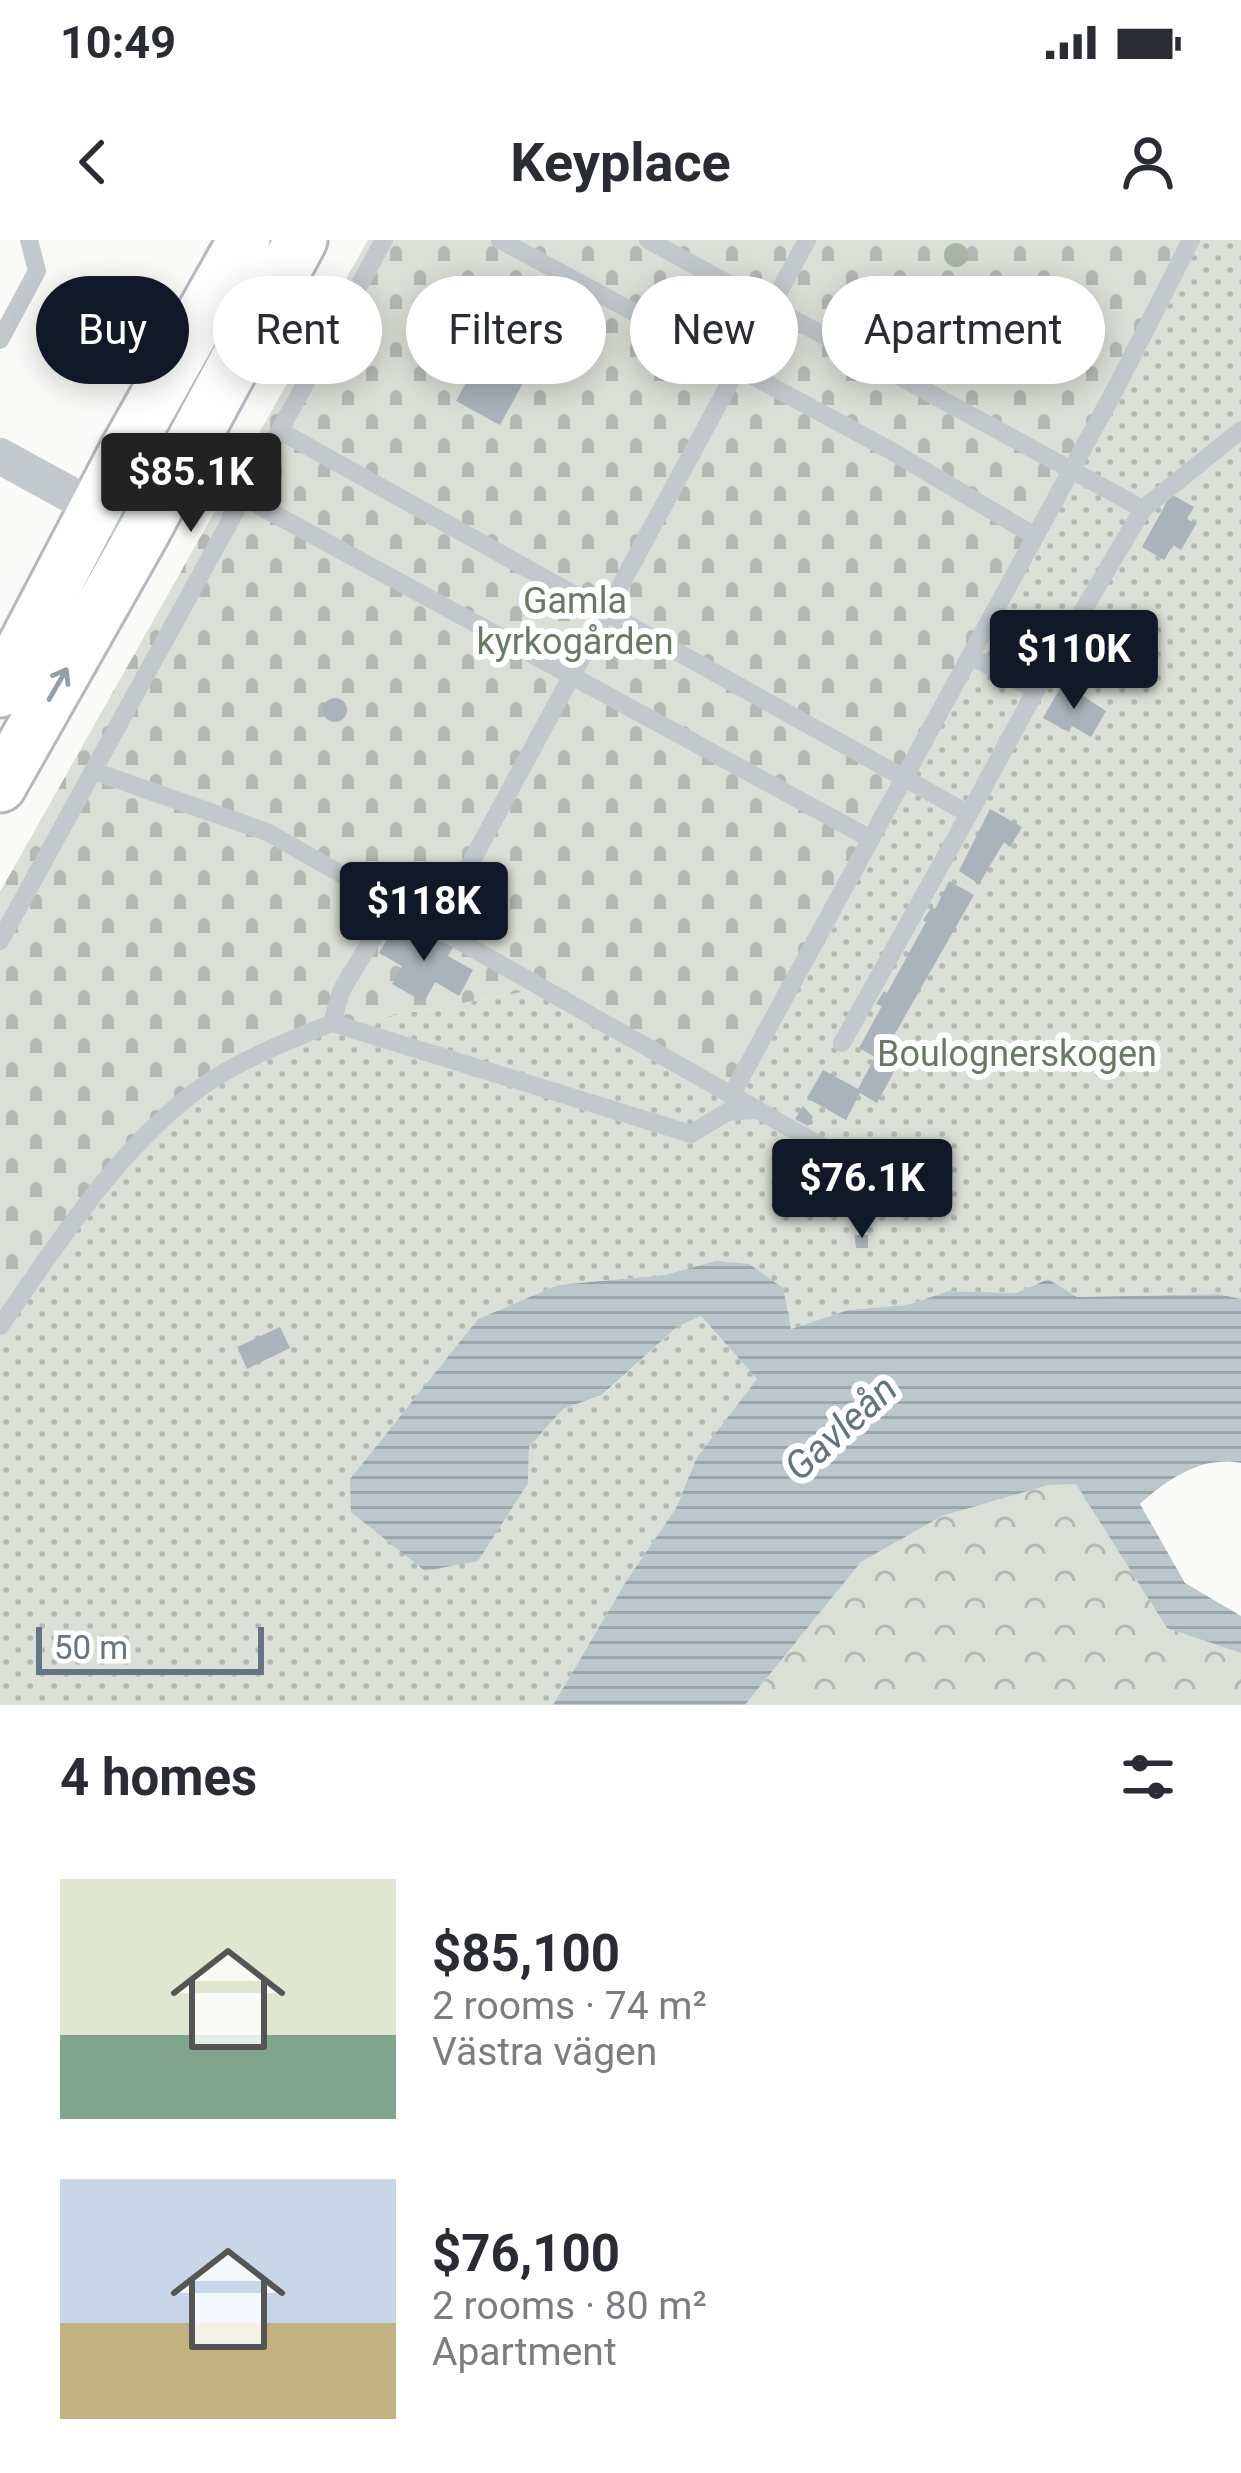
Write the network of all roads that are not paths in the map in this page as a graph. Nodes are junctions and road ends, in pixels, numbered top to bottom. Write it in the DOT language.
graph roads {
  1 [pos="29,240"];
  2 [pos="244,240"];
  3 [pos="301,240"];
  4 [pos="384,240"];
  5 [pos="500,240"];
  6 [pos="648,240"];
  7 [pos="807,240"];
  8 [pos="1191,240"];
  9 [pos="714,276"];
  10 [pos="787,276"];
  11 [pos="630,311"];
  12 [pos="798,322"];
  13 [pos="0,340"];
  14 [pos="729,384"];
  15 [pos="765,384"];
  16 [pos="1241,430"];
  17 [pos="280,431"];
  18 [pos="0,456"];
  19 [pos="1071,470"];
  20 [pos="245,498"];
  21 [pos="95,508"];
  22 [pos="1143,509"];
  23 [pos="142,535"];
  24 [pos="1035,536"];
  25 [pos="605,613"];
  26 [pos="970,656"];
  27 [pos="571,677"];
  28 [pos="1036,690"];
  29 [pos="0,691"];
  30 [pos="93,771"];
  31 [pos="904,778"];
  32 [pos="0,786"];
  33 [pos="969,814"];
  34 [pos="871,839"];
  35 [pos="393,904"];
  36 [pos="436,927"];
  37 [pos="0,941"];
  38 [pos="332,1023"];
  39 [pos="842,1043"];
  40 [pos="731,1096"];
  41 [pos="754,1110"];
  42 [pos="867,1154"];
  43 [pos="0,1326"];
  1 -- 13 [label="lane"];
  2 -- 21 [label="main road"];
  3 -- 23 [label="main road"];
  4 -- 17 [label="lane"];
  5 -- 11 [label="lane"];
  6 -- 9 [label="lane"];
  7 -- 10 [label="lane"];
  8 -- 19 [label="lane"];
  12 -- 19 [label="lane"];
  14 -- 25 [label="lane"];
  15 -- 24 [label="lane"];
  16 -- 22 [label="lane"];
  17 -- 20 [label="lane"];
  17 -- 25 [label="lane"];
  18 -- 21 [label="street"];
  19 -- 22 [label="lane"];
  19 -- 24 [label="lane"];
  20 -- 27 [label="lane"];
  20 -- 30 [label="lane"];
  21 -- 23 [label="street"];
  21 -- 29 [label="main road"];
  22 -- 28 [label="lane"];
  32 -- 23 [label="main road, one-way"];
  24 -- 26 [label="lane"];
  25 -- 27 [label="lane"];
  25 -- 31 [label="lane"];
  26 -- 28 [label="lane"];
  26 -- 31 [label="lane"];
  27 -- 34 [label="lane"];
  27 -- 36 [label="lane"];
  28 -- 33 [label="lane"];
  30 -- 35 [label="lane"];
  30 -- 37 [label="lane"];
  31 -- 33 [label="lane"];
  31 -- 34 [label="lane"];
  33 -- 39 [label="lane"];
  34 -- 40 [label="lane"];
  35 -- 36 [label="lane"];
  35 -- 38 [label="lane"];
  36 -- 40 [label="lane"];
  38 -- 41 [label="lane"];
  38 -- 43 [label="lane"];
  40 -- 41 [label="lane"];
  41 -- 42 [label="lane"];
}
